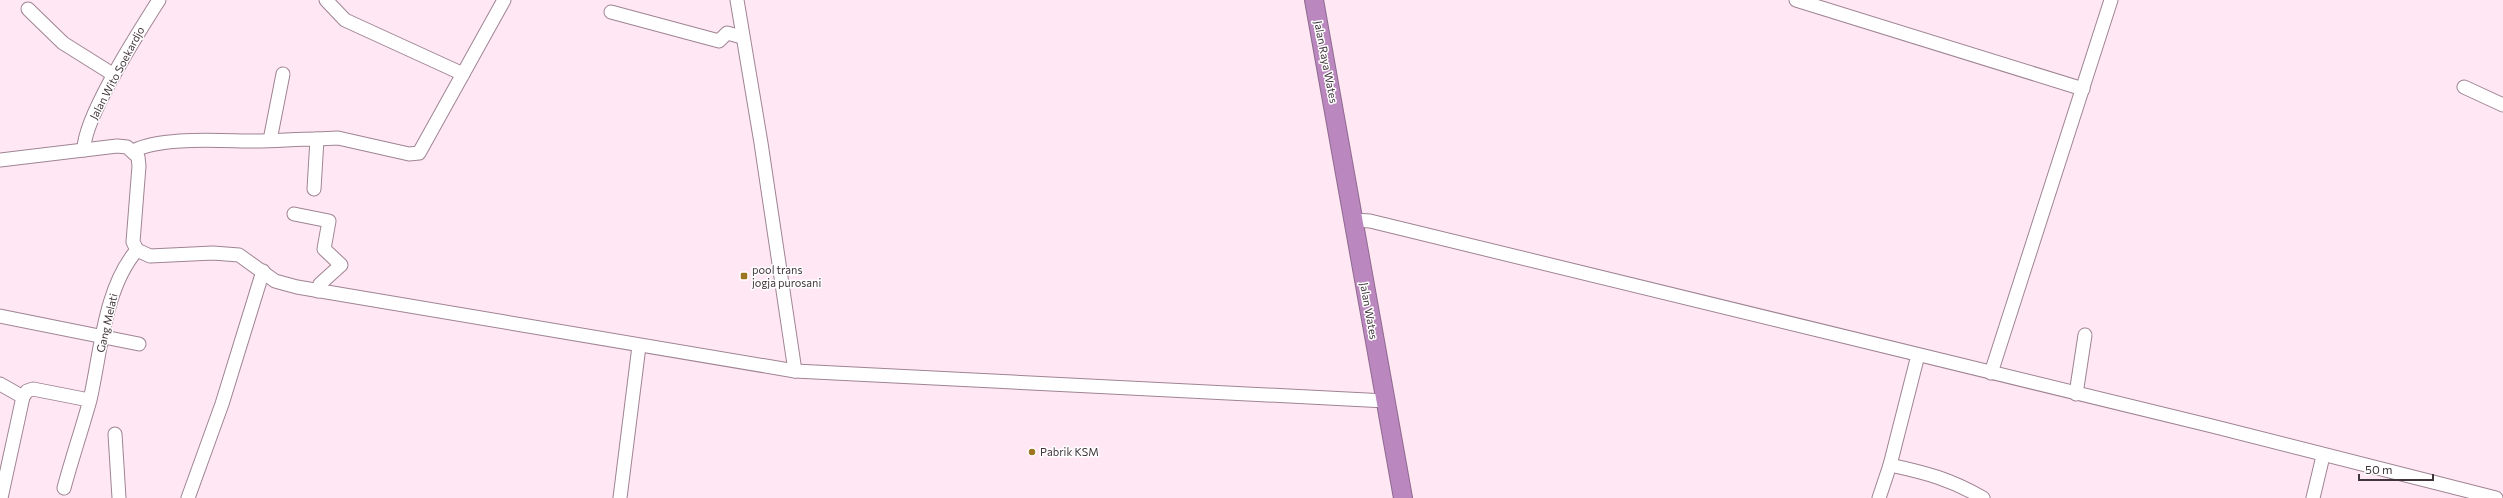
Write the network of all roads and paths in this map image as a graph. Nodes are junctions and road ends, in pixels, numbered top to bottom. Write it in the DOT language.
graph roads {
  1 [pos="159,0"];
  2 [pos="326,0"];
  3 [pos="737,0"];
  4 [pos="1314,0"];
  5 [pos="1796,0"];
  6 [pos="2111,0"];
  7 [pos="502,1"];
  8 [pos="28,8"];
  9 [pos="611,12"];
  10 [pos="742,37"];
  11 [pos="283,74"];
  12 [pos="463,74"];
  13 [pos="114,75"];
  14 [pos="2464,86"];
  15 [pos="2083,89"];
  16 [pos="2503,105"];
  17 [pos="1337,123"];
  18 [pos="317,139"];
  19 [pos="270,140"];
  20 [pos="84,150"];
  21 [pos="133,151"];
  22 [pos="0,160"];
  23 [pos="314,189"];
  24 [pos="294,214"];
  25 [pos="1354,220"];
  26 [pos="137,250"];
  27 [pos="263,271"];
  28 [pos="321,291"];
  29 [pos="0,316"];
  30 [pos="2085,335"];
  31 [pos="104,336"];
  32 [pos="139,344"];
  33 [pos="639,346"];
  34 [pos="1918,355"];
  35 [pos="795,371"];
  36 [pos="1991,373"];
  37 [pos="0,384"];
  38 [pos="2076,394"];
  39 [pos="23,397"];
  40 [pos="89,400"];
  41 [pos="1386,401"];
  42 [pos="115,434"];
  43 [pos="2323,456"];
  44 [pos="1890,465"];
  45 [pos="64,488"];
  46 [pos="1,498"];
  47 [pos="119,498"];
  48 [pos="188,498"];
  49 [pos="620,498"];
  50 [pos="1403,498"];
  51 [pos="1879,498"];
  52 [pos="1983,498"];
  53 [pos="2313,498"];
  54 [pos="2496,498"];
  1 -- 13 [label="street, Jalan Wito Soekardjo"];
  2 -- 12 [label="street"];
  3 -- 10 [label="street"];
  4 -- 17 [label="highway, Jalan Raya Wates"];
  5 -- 15 [label="street"];
  6 -- 15 [label="street"];
  7 -- 12 [label="street"];
  8 -- 13 [label="street"];
  9 -- 10 [label="street"];
  10 -- 35 [label="street"];
  11 -- 19 [label="street"];
  12 -- 18 [label="street"];
  13 -- 20 [label="street, Jalan Wito Soekardjo"];
  14 -- 16 [label="street"];
  15 -- 36 [label="street"];
  17 -- 25 [label="highway, Jalan Wates"];
  18 -- 19 [label="street"];
  18 -- 23 [label="street"];
  19 -- 21 [label="street"];
  20 -- 21 [label="street"];
  20 -- 22 [label="street"];
  21 -- 26 [label="street"];
  24 -- 28 [label="street"];
  25 -- 34 [label="street"];
  25 -- 41 [label="highway, Jalan Wates"];
  26 -- 27 [label="street"];
  26 -- 31 [label="street, Gang Melati"];
  27 -- 28 [label="street"];
  27 -- 48 [label="street"];
  28 -- 33 [label="street"];
  29 -- 31 [label="street"];
  30 -- 38 [label="street"];
  31 -- 32 [label="street"];
  31 -- 40 [label="street, Gang Melati"];
  33 -- 35 [label="street"];
  33 -- 49 [label="street"];
  34 -- 36 [label="street"];
  34 -- 44 [label="street"];
  35 -- 41 [label="street"];
  36 -- 38 [label="street"];
  37 -- 39 [label="street"];
  38 -- 43 [label="street"];
  39 -- 40 [label="street"];
  39 -- 46 [label="street"];
  40 -- 45 [label="street, Gang Melati"];
  41 -- 50 [label="highway, Jalan Wates"];
  42 -- 47 [label="street"];
  43 -- 53 [label="street"];
  43 -- 54 [label="street"];
  44 -- 51 [label="street"];
  44 -- 52 [label="street"];
}
